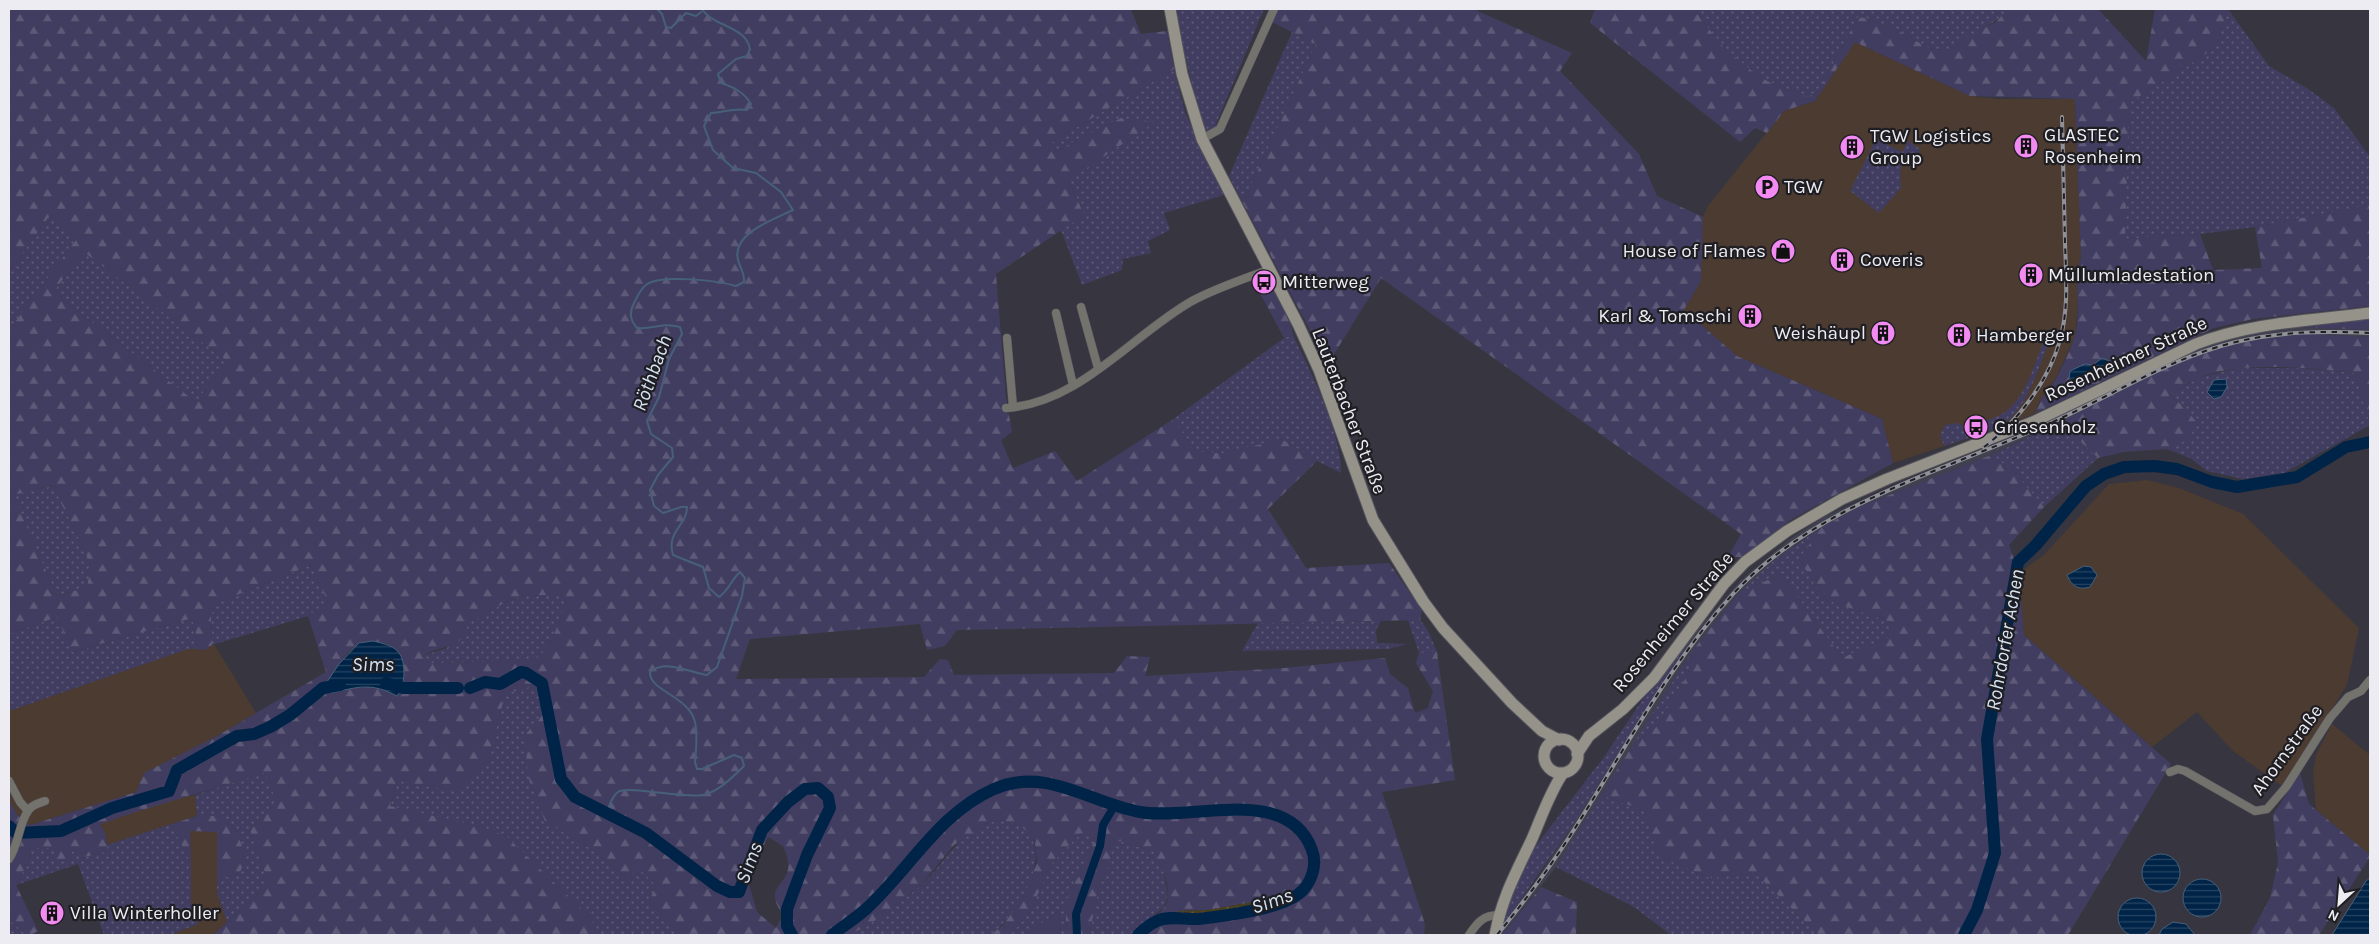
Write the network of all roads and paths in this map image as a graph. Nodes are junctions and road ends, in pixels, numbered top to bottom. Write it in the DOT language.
graph roads {
  1 [pos="1170,9"];
  2 [pos="1274,9"];
  3 [pos="1202,139"];
  4 [pos="1270,269"];
  5 [pos="1081,307"];
  6 [pos="1056,313"];
  7 [pos="2370,313"];
  8 [pos="1006,338"];
  9 [pos="1098,368"];
  10 [pos="1073,385"];
  11 [pos="2370,680"];
  12 [pos="1542,731"];
  13 [pos="1589,736"];
  14 [pos="1564,741"];
  15 [pos="1545,750"];
  16 [pos="1577,754"];
  17 [pos="1550,770"];
  18 [pos="2170,772"];
  19 [pos="1563,773"];
  20 [pos="9,781"];
  21 [pos="1552,790"];
  22 [pos="45,801"];
  23 [pos="28,811"];
  24 [pos="9,859"];
  25 [pos="1499,915"];
  26 [pos="1469,935"];
  27 [pos="1495,935"];
  1 -- 3 [label="main road, Lauterbacher Straße"];
  2 -- 3 [label="street"];
  3 -- 4 [label="main road, Lauterbacher Straße"];
  4 -- 9 [label="street"];
  4 -- 12 [label="main road, Lauterbacher Straße"];
  5 -- 9 [label="street"];
  6 -- 10 [label="street"];
  7 -- 13 [label="main road, Rosenheimer Straße"];
  8 -- 10 [label="street"];
  9 -- 10 [label="street"];
  11 -- 18 [label="street, Ahornstraße"];
  12 -- 14 [label="main road, Lauterbacher Straße"];
  12 -- 15 [label="main road"];
  13 -- 14 [label="main road, Rosenheimer Straße"];
  13 -- 16 [label="main road, Rosenheimer Straße"];
  14 -- 15 [label="main road"];
  14 -- 16 [label="main road"];
  15 -- 17 [label="main road"];
  16 -- 19 [label="main road"];
  17 -- 19 [label="main road"];
  17 -- 21 [label="main road"];
  19 -- 21 [label="main road"];
  20 -- 23 [label="street"];
  21 -- 25 [label="main road"];
  22 -- 23 [label="street"];
  23 -- 24 [label="street"];
  25 -- 26 [label="street"];
  25 -- 27 [label="main road"];
}
